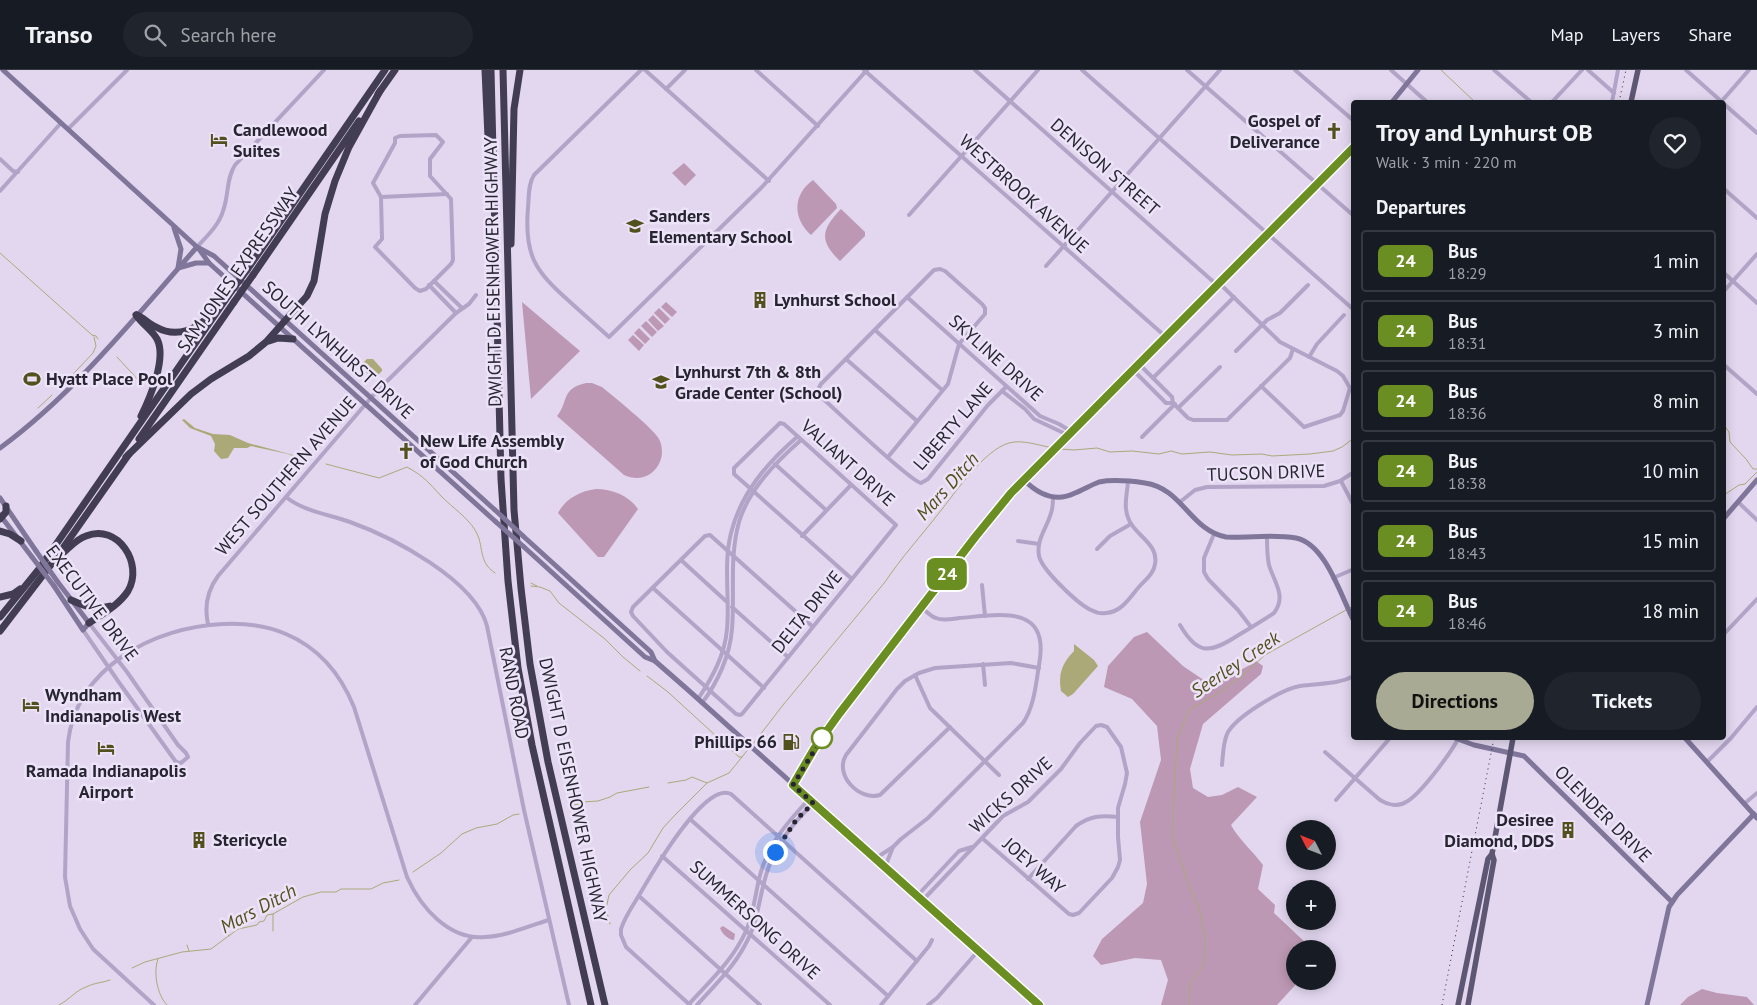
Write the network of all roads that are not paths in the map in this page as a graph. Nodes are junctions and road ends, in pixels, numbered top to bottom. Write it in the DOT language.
graph roads {
  1 [pos="3,70"];
  2 [pos="127,70"];
  3 [pos="324,70"];
  4 [pos="380,70"];
  5 [pos="385,70"];
  6 [pos="395,70"];
  7 [pos="485,70"];
  8 [pos="490,70"];
  9 [pos="503,70"];
  10 [pos="520,70"];
  11 [pos="643,70"];
  12 [pos="685,70"];
  13 [pos="756,70"];
  14 [pos="866,70"];
  15 [pos="975,70"];
  16 [pos="1038,70"];
  17 [pos="1082,70"];
  18 [pos="1187,70"];
  19 [pos="1220,70"];
  20 [pos="1295,70"];
  21 [pos="1391,70"];
  22 [pos="1418,70"];
  23 [pos="1494,70"];
  24 [pos="1582,70"];
  25 [pos="1588,70"];
  26 [pos="1618,70"];
  27 [pos="1638,70"];
  28 [pos="1686,70"];
  29 [pos="1749,70"];
  30 [pos="1407,84"];
  31 [pos="1206,86"];
  32 [pos="666,89"];
  33 [pos="380,91"];
  34 [pos="1614,93"];
  35 [pos="1394,100"];
  36 [pos="1426,100"];
  37 [pos="1528,100"];
  38 [pos="1554,100"];
  39 [pos="1612,100"];
  40 [pos="1631,100"];
  41 [pos="1719,100"];
  42 [pos="1724,100"];
  43 [pos="1010,102"];
  44 [pos="1726,106"];
  45 [pos="356,112"];
  46 [pos="1351,119"];
  47 [pos="61,123"];
  48 [pos="818,126"];
  49 [pos="68,129"];
  50 [pos="1757,133"];
  51 [pos="1159,138"];
  52 [pos="1351,150"];
  53 [pos="961,157"];
  54 [pos="0,159"];
  55 [pos="493,163"];
  56 [pos="18,172"];
  57 [pos="769,181"];
  58 [pos="1317,183"];
  59 [pos="0,190"];
  60 [pos="1726,190"];
  61 [pos="1112,192"];
  62 [pos="447,194"];
  63 [pos="381,197"];
  64 [pos="1351,213"];
  65 [pos="909,215"];
  66 [pos="1757,218"];
  67 [pos="174,226"];
  68 [pos="1268,234"];
  69 [pos="197,247"];
  70 [pos="1063,247"];
  71 [pos="1757,254"];
  72 [pos="210,263"];
  73 [pos="1046,266"];
  74 [pos="178,268"];
  75 [pos="250,272"];
  76 [pos="1726,275"];
  77 [pos="434,281"];
  78 [pos="1733,281"];
  79 [pos="508,284"];
  80 [pos="1218,284"];
  81 [pos="429,285"];
  82 [pos="1308,285"];
  83 [pos="1726,289"];
  84 [pos="476,295"];
  85 [pos="228,296"];
  86 [pos="907,297"];
  87 [pos="1234,297"];
  88 [pos="1757,303"];
  89 [pos="1351,307"];
  90 [pos="462,308"];
  91 [pos="456,313"];
  92 [pos="136,315"];
  93 [pos="1344,315"];
  94 [pos="282,323"];
  95 [pos="1262,325"];
  96 [pos="875,330"];
  97 [pos="1166,337"];
  98 [pos="293,339"];
  99 [pos="266,342"];
  100 [pos="959,344"];
  101 [pos="1293,349"];
  102 [pos="1236,351"];
  103 [pos="1309,357"];
  104 [pos="846,359"];
  105 [pos="1139,364"];
  106 [pos="1220,367"];
  107 [pos="1726,367"];
  108 [pos="1133,370"];
  109 [pos="1153,378"];
  110 [pos="1261,386"];
  111 [pos="1006,387"];
  112 [pos="942,390"];
  113 [pos="1002,391"];
  114 [pos="1757,394"];
  115 [pos="371,398"];
  116 [pos="366,404"];
  117 [pos="1174,404"];
  118 [pos="1178,408"];
  119 [pos="917,422"];
  120 [pos="1070,433"];
  121 [pos="1142,437"];
  122 [pos="799,438"];
  123 [pos="126,443"];
  124 [pos="0,448"];
  125 [pos="126,457"];
  126 [pos="888,457"];
  127 [pos="774,463"];
  128 [pos="1351,474"];
  129 [pos="1024,480"];
  130 [pos="1342,480"];
  131 [pos="1757,480"];
  132 [pos="1128,482"];
  133 [pos="851,485"];
  134 [pos="752,491"];
  135 [pos="286,497"];
  136 [pos="1053,497"];
  137 [pos="0,498"];
  138 [pos="1351,500"];
  139 [pos="1180,502"];
  140 [pos="1738,502"];
  141 [pos="6,506"];
  142 [pos="826,510"];
  143 [pos="1726,516"];
  144 [pos="1,517"];
  145 [pos="1757,520"];
  146 [pos="1131,524"];
  147 [pos="896,525"];
  148 [pos="0,531"];
  149 [pos="1214,534"];
  150 [pos="802,536"];
  151 [pos="1267,537"];
  152 [pos="20,541"];
  153 [pos="1018,541"];
  154 [pos="1039,544"];
  155 [pos="1097,549"];
  156 [pos="728,550"];
  157 [pos="34,554"];
  158 [pos="733,555"];
  159 [pos="56,558"];
  160 [pos="681,560"];
  161 [pos="1351,570"];
  162 [pos="1333,578"];
  163 [pos="852,580"];
  164 [pos="55,584"];
  165 [pos="26,585"];
  166 [pos="982,585"];
  167 [pos="653,588"];
  168 [pos="0,597"];
  169 [pos="1757,598"];
  170 [pos="72,600"];
  171 [pos="117,603"];
  172 [pos="728,603"];
  173 [pos="733,607"];
  174 [pos="921,607"];
  175 [pos="1105,613"];
  176 [pos="1351,614"];
  177 [pos="985,616"];
  178 [pos="0,617"];
  179 [pos="1105,620"];
  180 [pos="89,623"];
  181 [pos="208,624"];
  182 [pos="1180,625"];
  183 [pos="813,627"];
  184 [pos="1251,627"];
  185 [pos="83,630"];
  186 [pos="0,631"];
  187 [pos="1726,632"];
  188 [pos="722,650"];
  189 [pos="727,654"];
  190 [pos="788,658"];
  191 [pos="117,660"];
  192 [pos="654,660"];
  193 [pos="983,664"];
  194 [pos="110,665"];
  195 [pos="1039,668"];
  196 [pos="915,675"];
  197 [pos="1351,677"];
  198 [pos="985,685"];
  199 [pos="706,687"];
  200 [pos="764,688"];
  201 [pos="711,692"];
  202 [pos="700,701"];
  203 [pos="1757,707"];
  204 [pos="950,727"];
  205 [pos="1388,740"];
  206 [pos="1456,740"];
  207 [pos="1462,740"];
  208 [pos="1513,740"];
  209 [pos="1687,740"];
  210 [pos="1325,752"];
  211 [pos="1511,753"];
  212 [pos="985,761"];
  213 [pos="1707,762"];
  214 [pos="1222,765"];
  215 [pos="999,775"];
  216 [pos="1355,778"];
  217 [pos="793,785"];
  218 [pos="1757,793"];
  219 [pos="1336,800"];
  220 [pos="811,801"];
  221 [pos="1744,804"];
  222 [pos="1755,816"];
  223 [pos="1118,817"];
  224 [pos="690,819"];
  225 [pos="777,835"];
  226 [pos="982,838"];
  227 [pos="782,839"];
  228 [pos="974,846"];
  229 [pos="893,848"];
  230 [pos="1492,854"];
  231 [pos="662,856"];
  232 [pos="876,858"];
  233 [pos="885,867"];
  234 [pos="1028,879"];
  235 [pos="759,880"];
  236 [pos="764,884"];
  237 [pos="639,896"];
  238 [pos="917,896"];
  239 [pos="922,901"];
  240 [pos="1672,902"];
  241 [pos="549,920"];
  242 [pos="746,930"];
  243 [pos="751,934"];
  244 [pos="472,937"];
  245 [pos="932,940"];
  246 [pos="978,952"];
  247 [pos="917,961"];
  248 [pos="721,970"];
  249 [pos="726,974"];
  250 [pos="888,996"];
  251 [pos="690,1004"];
  252 [pos="154,1005"];
  253 [pos="415,1005"];
  254 [pos="569,1005"];
  255 [pos="591,1005"];
  256 [pos="605,1005"];
  257 [pos="697,1005"];
  258 [pos="760,1005"];
  259 [pos="830,1005"];
  260 [pos="881,1005"];
  261 [pos="928,1005"];
  262 [pos="1039,1005"];
  263 [pos="1458,1005"];
  264 [pos="1468,1005"];
  265 [pos="1647,1005"];
  1 -- 47 [label="main road, SOUTH LYNHURST DRIVE"];
  2 -- 49 [label="street"];
  3 -- 69 [label="street"];
  4 -- 45 [label="highway"];
  5 -- 45 [label="highway, SAM JONES EXPRESSWAY"];
  6 -- 33 [label="highway, SAM JONES EXPRESSWAY"];
  7 -- 55 [label="highway"];
  8 -- 55 [label="highway, DWIGHT D EISENHOWER HIGHWAY"];
  9 -- 79 [label="highway, DWIGHT D EISENHOWER HIGHWAY"];
  10 -- 79 [label="highway"];
  11 -- 32 [label="street"];
  11 -- 57 [label="street"];
  12 -- 32 [label="street"];
  13 -- 48 [label="street"];
  14 -- 48 [label="street"];
  14 -- 53 [label="street, WESTBROOK AVENUE"];
  15 -- 43 [label="street, DENISON STREET"];
  16 -- 43 [label="street"];
  17 -- 51 [label="street"];
  18 -- 31 [label="street"];
  19 -- 31 [label="street"];
  20 -- 46 [label="street"];
  21 -- 30 [label="street"];
  22 -- 30 [label="main road"];
  23 -- 37 [label="street"];
  24 -- 38 [label="street"];
  25 -- 34 [label="street"];
  26 -- 34 [label="street"];
  27 -- 40 [label="main road"];
  28 -- 41 [label="street"];
  29 -- 42 [label="street"];
  30 -- 35 [label="main road"];
  30 -- 36 [label="street"];
  31 -- 51 [label="street"];
  31 -- 58 [label="street"];
  32 -- 57 [label="street"];
  33 -- 75 [label="highway, SAM JONES EXPRESSWAY"];
  33 -- 94 [label="highway"];
  34 -- 39 [label="street"];
  43 -- 53 [label="street"];
  43 -- 61 [label="street, DENISON STREET"];
  44 -- 50 [label="street"];
  45 -- 75 [label="highway, SAM JONES EXPRESSWAY"];
  47 -- 49 [label="main road, SOUTH LYNHURST DRIVE"];
  47 -- 56 [label="street"];
  48 -- 57 [label="street"];
  49 -- 67 [label="main road, SOUTH LYNHURST DRIVE"];
  51 -- 61 [label="street"];
  51 -- 68 [label="street"];
  52 -- 58 [label="main road"];
  53 -- 65 [label="street"];
  53 -- 70 [label="street, WESTBROOK AVENUE"];
  54 -- 56 [label="street"];
  55 -- 255 [label="highway, DWIGHT D EISENHOWER HIGHWAY"];
  56 -- 59 [label="street"];
  58 -- 64 [label="street"];
  58 -- 68 [label="main road"];
  60 -- 66 [label="street"];
  61 -- 70 [label="street"];
  61 -- 80 [label="street, DENISON STREET"];
  62 -- 63 [label="street"];
  62 -- 63 [label="street"];
  62 -- 77 [label="street"];
  63 -- 81 [label="street"];
  67 -- 69 [label="main road, SOUTH LYNHURST DRIVE"];
  67 -- 74 [label="main road"];
  68 -- 80 [label="main road"];
  68 -- 89 [label="street"];
  69 -- 72 [label="main road, SOUTH LYNHURST DRIVE"];
  69 -- 74 [label="main road"];
  69 -- 94 [label="main road, SOUTH LYNHURST DRIVE"];
  70 -- 73 [label="street"];
  70 -- 97 [label="street, WESTBROOK AVENUE"];
  71 -- 78 [label="street"];
  72 -- 74 [label="main road"];
  72 -- 94 [label="main road, SOUTH LYNHURST DRIVE"];
  74 -- 92 [label="main road"];
  75 -- 85 [label="highway, SAM JONES EXPRESSWAY, bridge"];
  75 -- 125 [label="highway, SAM JONES EXPRESSWAY, bridge"];
  76 -- 78 [label="street"];
  77 -- 81 [label="street"];
  77 -- 90 [label="street"];
  78 -- 83 [label="street"];
  78 -- 88 [label="street"];
  79 -- 256 [label="highway, DWIGHT D EISENHOWER HIGHWAY"];
  80 -- 87 [label="street, DENISON STREET"];
  80 -- 97 [label="main road"];
  81 -- 91 [label="street"];
  82 -- 95 [label="street"];
  84 -- 90 [label="street, WEST SOUTHERN AVENUE"];
  85 -- 92 [label="highway"];
  85 -- 123 [label="highway, SAM JONES EXPRESSWAY"];
  86 -- 96 [label="street"];
  86 -- 100 [label="street, SKYLINE DRIVE"];
  86 -- 100 [label="street"];
  87 -- 95 [label="street, DENISON STREET"];
  87 -- 109 [label="street"];
  90 -- 91 [label="street, WEST SOUTHERN AVENUE"];
  91 -- 115 [label="street, WEST SOUTHERN AVENUE"];
  92 -- 123 [label="highway"];
  92 -- 124 [label="main road"];
  93 -- 103 [label="street"];
  94 -- 98 [label="main road, SOUTH LYNHURST DRIVE"];
  94 -- 99 [label="highway"];
  94 -- 115 [label="main road, SOUTH LYNHURST DRIVE"];
  95 -- 101 [label="street, DENISON STREET"];
  95 -- 102 [label="street"];
  96 -- 104 [label="street"];
  96 -- 112 [label="street"];
  97 -- 105 [label="main road"];
  98 -- 99 [label="highway"];
  98 -- 116 [label="main road, SOUTH LYNHURST DRIVE"];
  99 -- 125 [label="highway"];
  100 -- 111 [label="street, SKYLINE DRIVE"];
  100 -- 112 [label="street"];
  101 -- 103 [label="street, DENISON STREET"];
  101 -- 110 [label="street"];
  103 -- 110 [label="street, DENISON STREET"];
  104 -- 119 [label="street"];
  104 -- 126 [label="street"];
  105 -- 108 [label="main road"];
  105 -- 109 [label="street"];
  106 -- 118 [label="street"];
  107 -- 114 [label="street"];
  108 -- 117 [label="street"];
  108 -- 120 [label="main road"];
  109 -- 117 [label="street"];
  110 -- 118 [label="street"];
  111 -- 113 [label="street, LIBERTY LANE"];
  111 -- 120 [label="street, SKYLINE DRIVE"];
  112 -- 119 [label="street"];
  113 -- 120 [label="street, SKYLINE DRIVE"];
  113 -- 126 [label="street, LIBERTY LANE"];
  115 -- 116 [label="street, WEST SOUTHERN AVENUE"];
  115 -- 192 [label="main road, SOUTH LYNHURST DRIVE, bridge"];
  116 -- 135 [label="street, WEST SOUTHERN AVENUE"];
  116 -- 192 [label="main road, SOUTH LYNHURST DRIVE, bridge"];
  117 -- 118 [label="street"];
  117 -- 121 [label="street"];
  119 -- 126 [label="street"];
  120 -- 129 [label="main road"];
  122 -- 127 [label="street"];
  122 -- 133 [label="street, VALIANT DRIVE"];
  122 -- 134 [label="street, VALIANT DRIVE"];
  123 -- 165 [label="highway, SAM JONES EXPRESSWAY"];
  125 -- 159 [label="highway, SAM JONES EXPRESSWAY"];
  127 -- 134 [label="street"];
  127 -- 142 [label="street"];
  128 -- 130 [label="street, TUCSON DRIVE"];
  129 -- 136 [label="main road"];
  129 -- 174 [label="main road"];
  130 -- 138 [label="street"];
  130 -- 139 [label="street, TUCSON DRIVE"];
  131 -- 140 [label="main road"];
  132 -- 136 [label="main road"];
  132 -- 139 [label="main road"];
  132 -- 146 [label="street"];
  133 -- 142 [label="street"];
  133 -- 147 [label="street, VALIANT DRIVE"];
  134 -- 150 [label="street"];
  134 -- 156 [label="street"];
  134 -- 158 [label="street"];
  135 -- 181 [label="street, WEST SOUTHERN AVENUE"];
  135 -- 241 [label="street, RAND ROAD"];
  136 -- 154 [label="street"];
  137 -- 141 [label="main road, EXECUTIVE DRIVE"];
  139 -- 149 [label="main road"];
  140 -- 143 [label="main road"];
  140 -- 145 [label="street"];
  141 -- 144 [label="highway"];
  141 -- 157 [label="main road, EXECUTIVE DRIVE"];
  142 -- 150 [label="street"];
  144 -- 152 [label="main road, EXECUTIVE DRIVE"];
  146 -- 155 [label="street"];
  146 -- 175 [label="street"];
  147 -- 163 [label="street, DELTA DRIVE"];
  148 -- 152 [label="highway"];
  149 -- 151 [label="main road"];
  149 -- 184 [label="street"];
  150 -- 163 [label="street"];
  151 -- 162 [label="main road"];
  151 -- 184 [label="street"];
  152 -- 157 [label="main road, EXECUTIVE DRIVE"];
  153 -- 154 [label="street"];
  154 -- 175 [label="street"];
  156 -- 158 [label="street"];
  156 -- 160 [label="street"];
  156 -- 172 [label="street"];
  157 -- 164 [label="main road, EXECUTIVE DRIVE, bridge"];
  158 -- 173 [label="street"];
  158 -- 183 [label="street"];
  159 -- 171 [label="highway"];
  159 -- 186 [label="highway, SAM JONES EXPRESSWAY"];
  160 -- 167 [label="street"];
  160 -- 172 [label="street"];
  161 -- 162 [label="street"];
  162 -- 176 [label="main road"];
  163 -- 183 [label="street, DELTA DRIVE"];
  164 -- 170 [label="main road, EXECUTIVE DRIVE"];
  164 -- 185 [label="main road, EXECUTIVE DRIVE"];
  165 -- 168 [label="highway"];
  165 -- 178 [label="highway, SAM JONES EXPRESSWAY"];
  166 -- 177 [label="street"];
  167 -- 188 [label="street"];
  167 -- 199 [label="street"];
  169 -- 187 [label="street"];
  170 -- 171 [label="highway"];
  170 -- 180 [label="main road, EXECUTIVE DRIVE"];
  171 -- 180 [label="highway"];
  172 -- 173 [label="street"];
  172 -- 188 [label="street"];
  173 -- 189 [label="street"];
  173 -- 190 [label="street"];
  174 -- 177 [label="street"];
  174 -- 217 [label="main road"];
  175 -- 179 [label="street"];
  177 -- 195 [label="street"];
  180 -- 185 [label="main road"];
  180 -- 191 [label="street, EXECUTIVE DRIVE"];
  181 -- 191 [label="street"];
  181 -- 244 [label="street"];
  182 -- 184 [label="street"];
  183 -- 190 [label="street, DELTA DRIVE"];
  185 -- 194 [label="street, EXECUTIVE DRIVE"];
  188 -- 189 [label="street"];
  188 -- 199 [label="street"];
  189 -- 200 [label="street"];
  189 -- 201 [label="street"];
  190 -- 200 [label="street, DELTA DRIVE"];
  191 -- 194 [label="street"];
  191 -- 194 [label="street, EXECUTIVE DRIVE"];
  192 -- 202 [label="main road, SOUTH LYNHURST DRIVE"];
  193 -- 195 [label="street"];
  193 -- 196 [label="street"];
  193 -- 198 [label="street"];
  194 -- 252 [label="street"];
  195 -- 212 [label="street"];
  196 -- 204 [label="street"];
  196 -- 204 [label="street"];
  197 -- 214 [label="street"];
  199 -- 201 [label="street"];
  199 -- 202 [label="street"];
  200 -- 201 [label="street, DELTA DRIVE"];
  201 -- 202 [label="street"];
  202 -- 217 [label="main road, SOUTH LYNHURST DRIVE"];
  203 -- 213 [label="street"];
  204 -- 212 [label="street"];
  205 -- 216 [label="street"];
  206 -- 216 [label="street"];
  207 -- 211 [label="main road, OLENDER DRIVE"];
  208 -- 211 [label="main road"];
  209 -- 213 [label="main road"];
  210 -- 216 [label="street"];
  211 -- 230 [label="main road"];
  211 -- 240 [label="main road, OLENDER DRIVE"];
  212 -- 215 [label="street"];
  212 -- 229 [label="street"];
  213 -- 221 [label="main road"];
  216 -- 219 [label="street"];
  217 -- 220 [label="main road, SOUTH LYNHURST DRIVE"];
  218 -- 221 [label="street"];
  220 -- 225 [label="street"];
  220 -- 227 [label="street"];
  220 -- 232 [label="main road, SOUTH LYNHURST DRIVE"];
  221 -- 222 [label="main road"];
  222 -- 240 [label="main road"];
  223 -- 226 [label="street, WICKS DRIVE"];
  223 -- 234 [label="street"];
  223 -- 234 [label="street, JOEY WAY"];
  224 -- 225 [label="street"];
  224 -- 231 [label="street"];
  224 -- 235 [label="street"];
  225 -- 227 [label="street"];
  225 -- 235 [label="street"];
  226 -- 228 [label="street, WICKS DRIVE"];
  226 -- 234 [label="street, JOEY WAY"];
  227 -- 236 [label="street"];
  227 -- 247 [label="street"];
  228 -- 238 [label="street, WICKS DRIVE"];
  228 -- 239 [label="street, WICKS DRIVE"];
  229 -- 232 [label="street"];
  229 -- 233 [label="street"];
  230 -- 263 [label="main road"];
  230 -- 264 [label="main road"];
  231 -- 237 [label="street"];
  231 -- 242 [label="street, SUMMERSONG DRIVE"];
  232 -- 233 [label="main road, SOUTH LYNHURST DRIVE"];
  233 -- 238 [label="main road, SOUTH LYNHURST DRIVE"];
  235 -- 236 [label="street"];
  235 -- 242 [label="street"];
  236 -- 243 [label="street"];
  236 -- 250 [label="street"];
  237 -- 248 [label="street"];
  237 -- 251 [label="street"];
  238 -- 239 [label="main road, SOUTH LYNHURST DRIVE"];
  239 -- 246 [label="main road, SOUTH LYNHURST DRIVE"];
  240 -- 265 [label="main road"];
  241 -- 244 [label="street"];
  241 -- 254 [label="street, RAND ROAD"];
  242 -- 243 [label="street, SUMMERSONG DRIVE"];
  242 -- 248 [label="street"];
  243 -- 249 [label="street"];
  243 -- 259 [label="street, SUMMERSONG DRIVE"];
  244 -- 253 [label="street"];
  245 -- 247 [label="street"];
  246 -- 261 [label="street"];
  246 -- 262 [label="main road, SOUTH LYNHURST DRIVE"];
  247 -- 250 [label="street"];
  248 -- 249 [label="street"];
  248 -- 251 [label="street"];
  249 -- 257 [label="street"];
  249 -- 258 [label="street"];
  250 -- 260 [label="street"];
}
